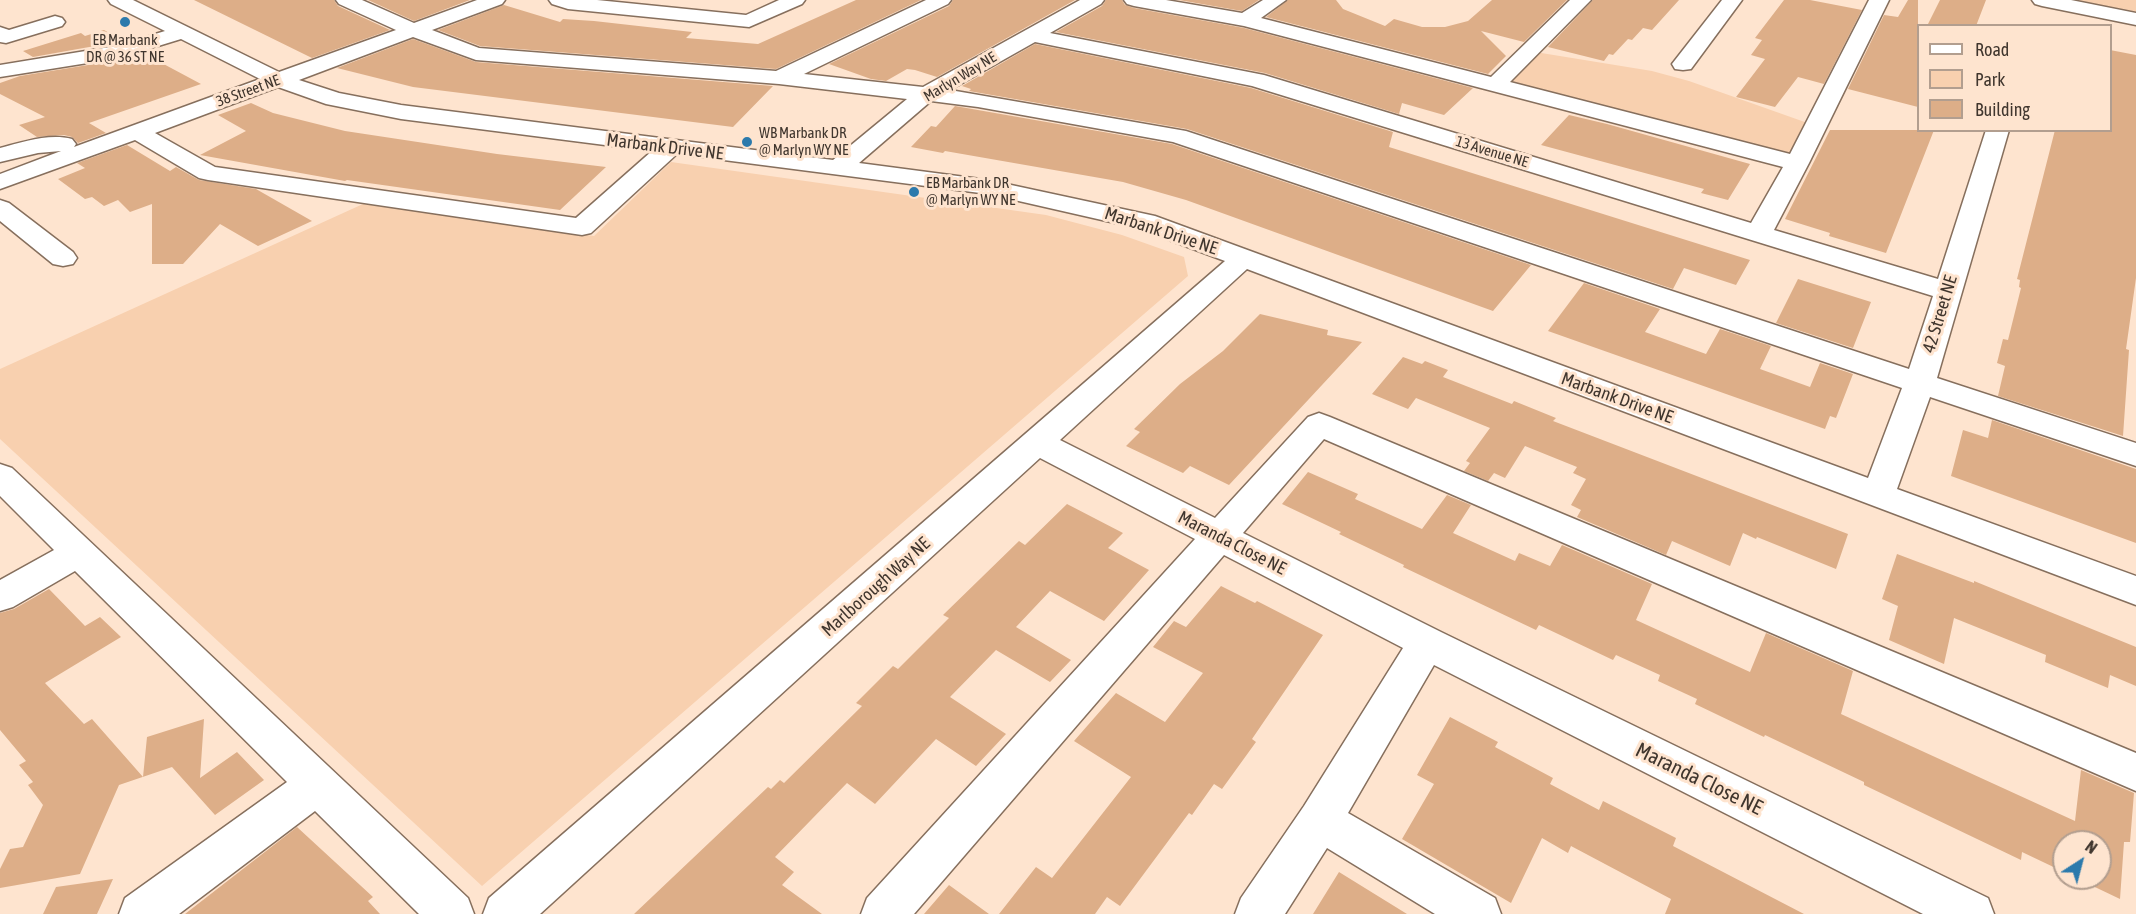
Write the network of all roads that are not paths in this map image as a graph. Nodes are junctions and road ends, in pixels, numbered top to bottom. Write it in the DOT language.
graph roads {
  1 [pos="118,0"];
  2 [pos="346,0"];
  3 [pos="495,0"];
  4 [pos="559,0"];
  5 [pos="941,0"];
  6 [pos="1094,0"];
  7 [pos="1134,0"];
  8 [pos="1276,0"];
  9 [pos="1581,0"];
  10 [pos="1732,0"];
  11 [pos="1879,0"];
  12 [pos="782,2"];
  13 [pos="2039,5"];
  14 [pos="2136,19"];
  15 [pos="1245,20"];
  16 [pos="55,22"];
  17 [pos="413,30"];
  18 [pos="182,32"];
  19 [pos="0,33"];
  20 [pos="1031,35"];
  21 [pos="1683,64"];
  22 [pos="0,71"];
  23 [pos="779,78"];
  24 [pos="279,80"];
  25 [pos="1495,85"];
  26 [pos="925,95"];
  27 [pos="1997,132"];
  28 [pos="127,136"];
  29 [pos="670,148"];
  30 [pos="0,155"];
  31 [pos="1797,163"];
  32 [pos="837,169"];
  33 [pos="0,182"];
  34 [pos="0,208"];
  35 [pos="1758,234"];
  36 [pos="63,258"];
  37 [pos="1243,258"];
  38 [pos="1947,291"];
  39 [pos="1920,382"];
  40 [pos="1038,443"];
  41 [pos="2136,455"];
  42 [pos="0,476"];
  43 [pos="1878,495"];
  44 [pos="1221,537"];
  45 [pos="80,552"];
  46 [pos="2136,591"];
  47 [pos="0,597"];
  48 [pos="1427,643"];
  49 [pos="2136,772"];
  50 [pos="318,784"];
  51 [pos="1320,820"];
  52 [pos="142,914"];
  53 [pos="451,914"];
  54 [pos="506,914"];
  55 [pos="884,914"];
  56 [pos="1258,914"];
  57 [pos="1478,914"];
  58 [pos="1971,914"];
  1 -- 18 [label="street, Marbank Drive NE"];
  2 -- 17 [label="street"];
  3 -- 17 [label="street, 38 Street NE"];
  4 -- 12 [label="street"];
  5 -- 23 [label="street"];
  6 -- 20 [label="street, Marlyn Way NE"];
  7 -- 15 [label="street"];
  8 -- 15 [label="street"];
  9 -- 25 [label="street"];
  10 -- 21 [label="street"];
  11 -- 31 [label="street"];
  13 -- 14 [label="street"];
  15 -- 25 [label="street"];
  16 -- 19 [label="street"];
  17 -- 23 [label="street"];
  17 -- 24 [label="street, 38 Street NE"];
  18 -- 22 [label="street"];
  18 -- 24 [label="street, Marbank Drive NE"];
  20 -- 26 [label="street, Marlyn Way NE"];
  20 -- 35 [label="street, 13 Avenue NE"];
  23 -- 26 [label="street"];
  24 -- 28 [label="street, 38 Street NE"];
  24 -- 29 [label="street, Marbank Drive NE"];
  25 -- 31 [label="street"];
  26 -- 32 [label="street, Marlyn Way NE"];
  26 -- 39 [label="street"];
  27 -- 38 [label="street, 42 Street NE"];
  28 -- 29 [label="street"];
  28 -- 30 [label="street"];
  28 -- 33 [label="street, 38 Street NE"];
  29 -- 32 [label="street, Marbank Drive NE"];
  31 -- 35 [label="street"];
  32 -- 37 [label="street, Marbank Drive NE"];
  34 -- 36 [label="street"];
  35 -- 38 [label="street, 13 Avenue NE"];
  37 -- 40 [label="street, Marlborough Way NE"];
  37 -- 43 [label="street, Marbank Drive NE"];
  38 -- 39 [label="street, 42 Street NE"];
  39 -- 41 [label="street"];
  39 -- 43 [label="street, 42 Street NE"];
  40 -- 44 [label="street, Maranda Close NE"];
  40 -- 54 [label="street, Marlborough Way NE"];
  42 -- 45 [label="street"];
  43 -- 46 [label="street, Marbank Drive NE"];
  44 -- 48 [label="street, Maranda Close NE"];
  44 -- 49 [label="street"];
  44 -- 55 [label="street"];
  45 -- 47 [label="street"];
  45 -- 50 [label="street"];
  48 -- 51 [label="street"];
  48 -- 58 [label="street, Maranda Close NE"];
  50 -- 52 [label="street"];
  50 -- 53 [label="street"];
  51 -- 56 [label="street"];
  51 -- 57 [label="street"];
}
